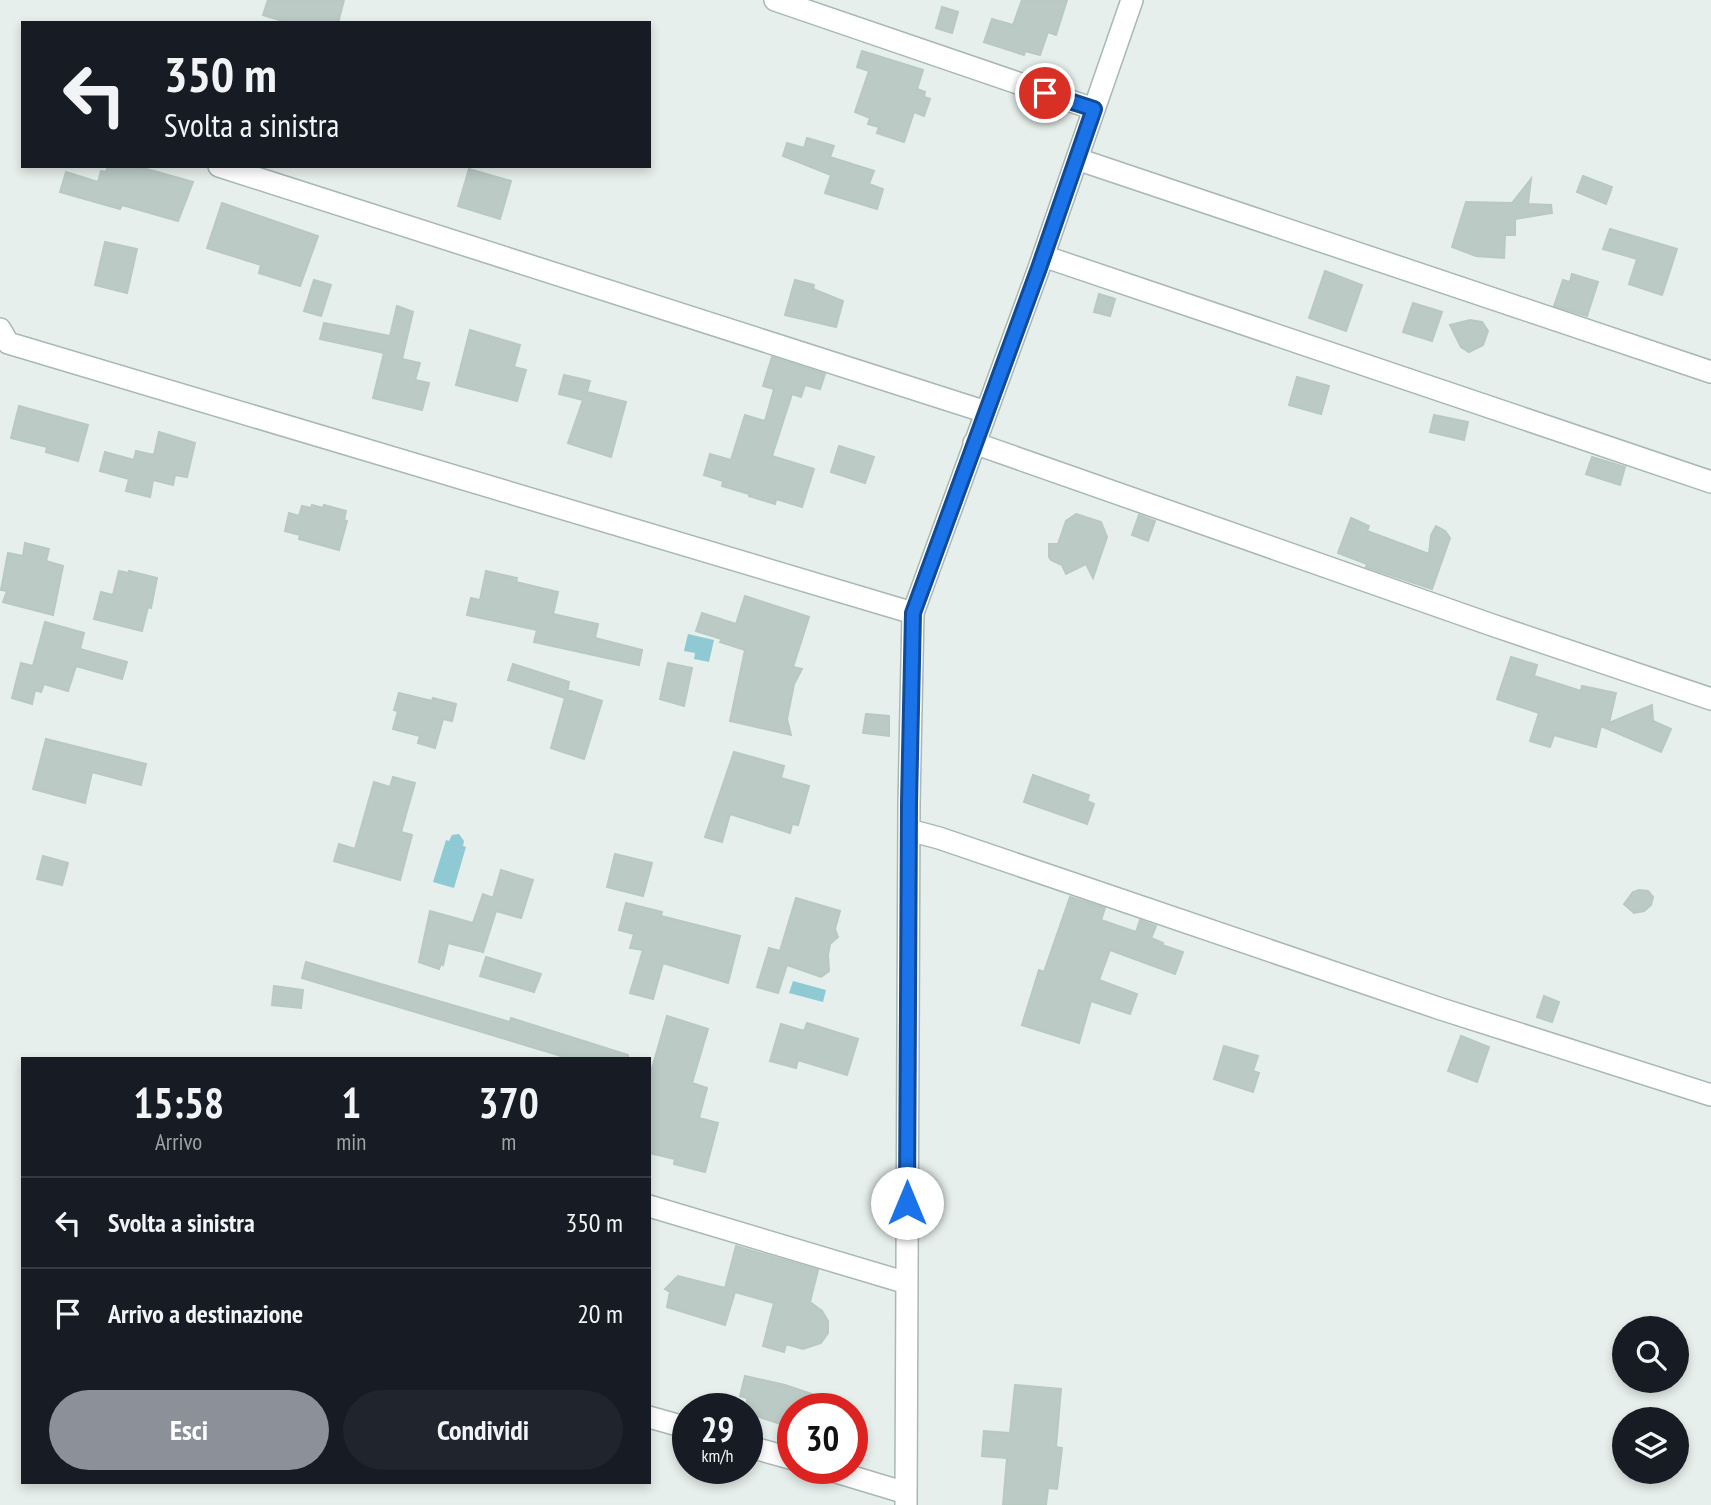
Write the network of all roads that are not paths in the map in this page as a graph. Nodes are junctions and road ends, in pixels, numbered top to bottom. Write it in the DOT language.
graph roads {
  1 [pos="775,0"];
  2 [pos="1132,0"];
  3 [pos="1094,109"];
  4 [pos="1077,159"];
  5 [pos="225,168"];
  6 [pos="262,168"];
  7 [pos="287,188"];
  8 [pos="1043,256"];
  9 [pos="0,330"];
  10 [pos="1711,372"];
  11 [pos="986,412"];
  12 [pos="974,443"];
  13 [pos="1711,482"];
  14 [pos="913,613"];
  15 [pos="1711,699"];
  16 [pos="909,830"];
  17 [pos="1711,1095"];
  18 [pos="651,1207"];
  19 [pos="907,1283"];
  20 [pos="651,1418"];
  21 [pos="672,1423"];
  22 [pos="866,1484"];
  23 [pos="906,1499"];
  1 -- 3 [label="street"];
  2 -- 3 [label="street"];
  3 -- 4 [label="street"];
  4 -- 8 [label="street"];
  4 -- 10 [label="street"];
  5 -- 7 [label="street"];
  6 -- 7 [label="street"];
  7 -- 11 [label="street"];
  8 -- 11 [label="street"];
  8 -- 13 [label="street"];
  9 -- 14 [label="street"];
  11 -- 12 [label="street"];
  12 -- 14 [label="street"];
  12 -- 15 [label="street"];
  14 -- 16 [label="street"];
  16 -- 17 [label="street"];
  16 -- 19 [label="street"];
  18 -- 19 [label="street"];
  19 -- 23 [label="street"];
  20 -- 21 [label="street"];
  22 -- 23 [label="street"];
}
